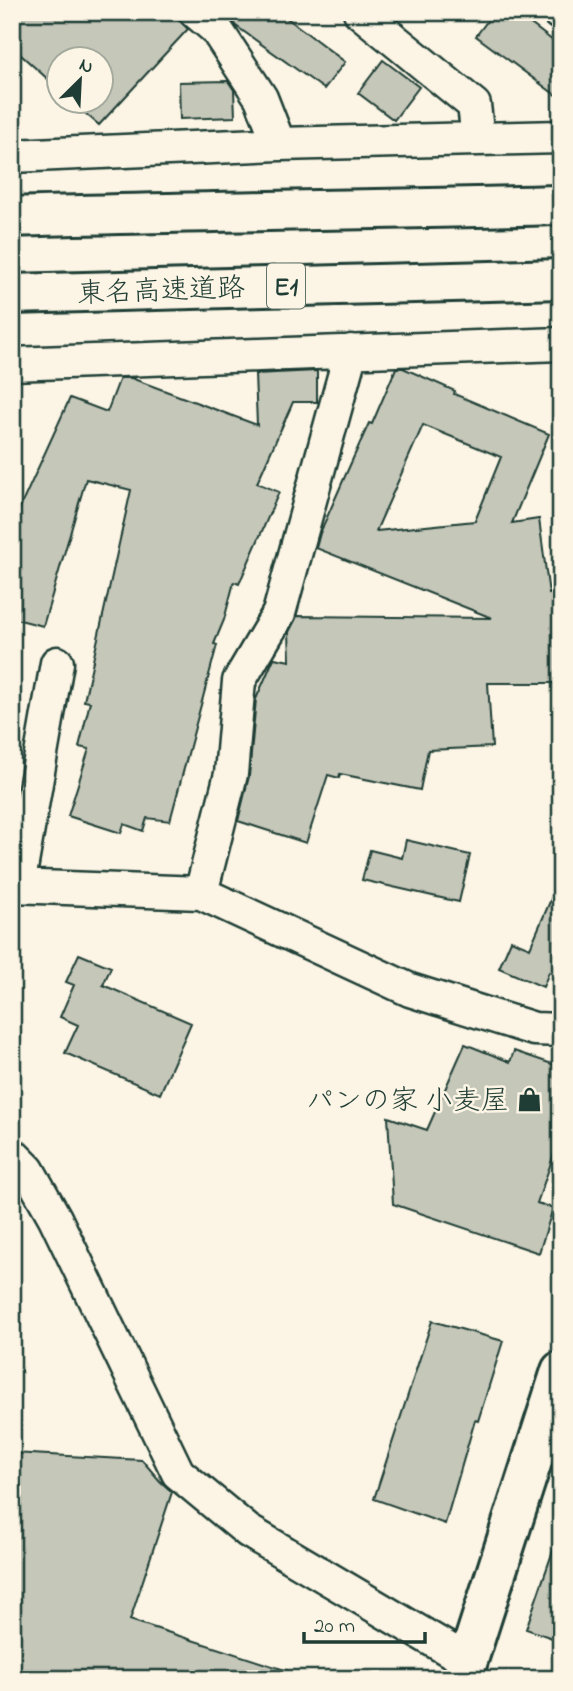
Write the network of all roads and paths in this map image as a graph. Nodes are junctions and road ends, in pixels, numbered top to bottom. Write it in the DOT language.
graph roads {
  1 [pos="196,12"];
  2 [pos="360,12"];
  3 [pos="561,137"];
  4 [pos="478,139"];
  5 [pos="279,144"];
  6 [pos="12,156"];
  7 [pos="561,205"];
  8 [pos="12,217"];
  9 [pos="561,279"];
  10 [pos="12,294"];
  11 [pos="561,344"];
  12 [pos="351,351"];
  13 [pos="12,363"];
  14 [pos="57,663"];
  15 [pos="15,886"];
  16 [pos="201,893"];
  17 [pos="561,1030"];
  18 [pos="12,1154"];
  19 [pos="561,1371"];
  20 [pos="465,1670"];
  1 -- 5 [label="street"];
  2 -- 4 [label="street"];
  3 -- 4 [label="street"];
  4 -- 5 [label="street"];
  5 -- 6 [label="street"];
  7 -- 8 [label="main road"];
  9 -- 10 [label="main road, 東名高速道路 / E1"];
  11 -- 12 [label="street"];
  12 -- 13 [label="street"];
  12 -- 16 [label="street"];
  14 -- 15 [label="street"];
  15 -- 16 [label="street"];
  16 -- 17 [label="street"];
  18 -- 20 [label="street"];
  19 -- 20 [label="main road"];
}
